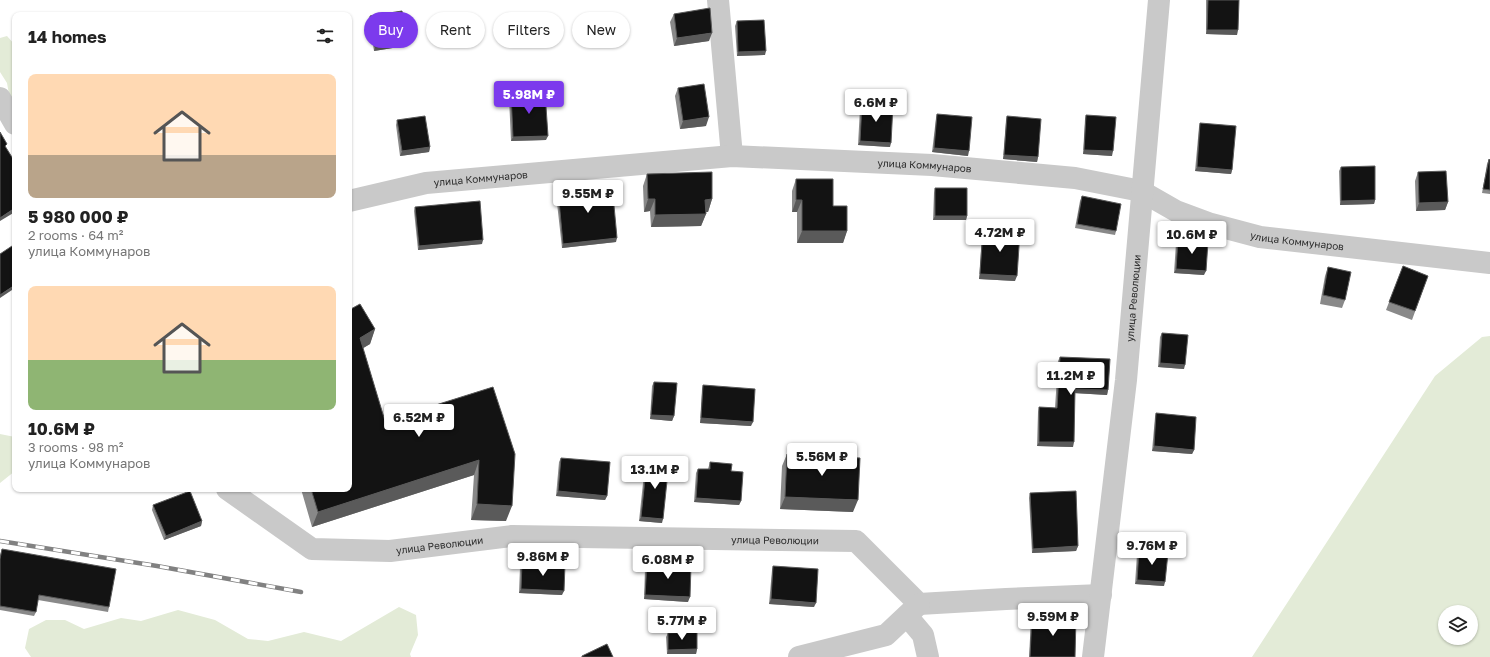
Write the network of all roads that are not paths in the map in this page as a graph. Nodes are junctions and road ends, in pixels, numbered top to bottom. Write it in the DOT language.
graph roads {
  1 [pos="718,0"];
  2 [pos="1159,0"];
  3 [pos="0,98"];
  4 [pos="12,119"];
  5 [pos="732,156"];
  6 [pos="1141,191"];
  7 [pos="352,200"];
  8 [pos="1490,262"];
  9 [pos="231,492"];
  10 [pos="1101,595"];
  11 [pos="913,610"];
  12 [pos="799,657"];
  13 [pos="928,657"];
  14 [pos="1093,657"];
  1 -- 5 [label="street"];
  2 -- 6 [label="street, улица Революции"];
  3 -- 4 [label="street"];
  5 -- 6 [label="street, улица Коммунаров"];
  5 -- 7 [label="street, улица Коммунаров"];
  6 -- 8 [label="street, улица Коммунаров"];
  6 -- 10 [label="street, улица Революции"];
  9 -- 11 [label="street, улица Революции"];
  10 -- 11 [label="street"];
  10 -- 14 [label="street, улица Революции"];
  11 -- 12 [label="street"];
  11 -- 13 [label="street, улица Революции"];
}
